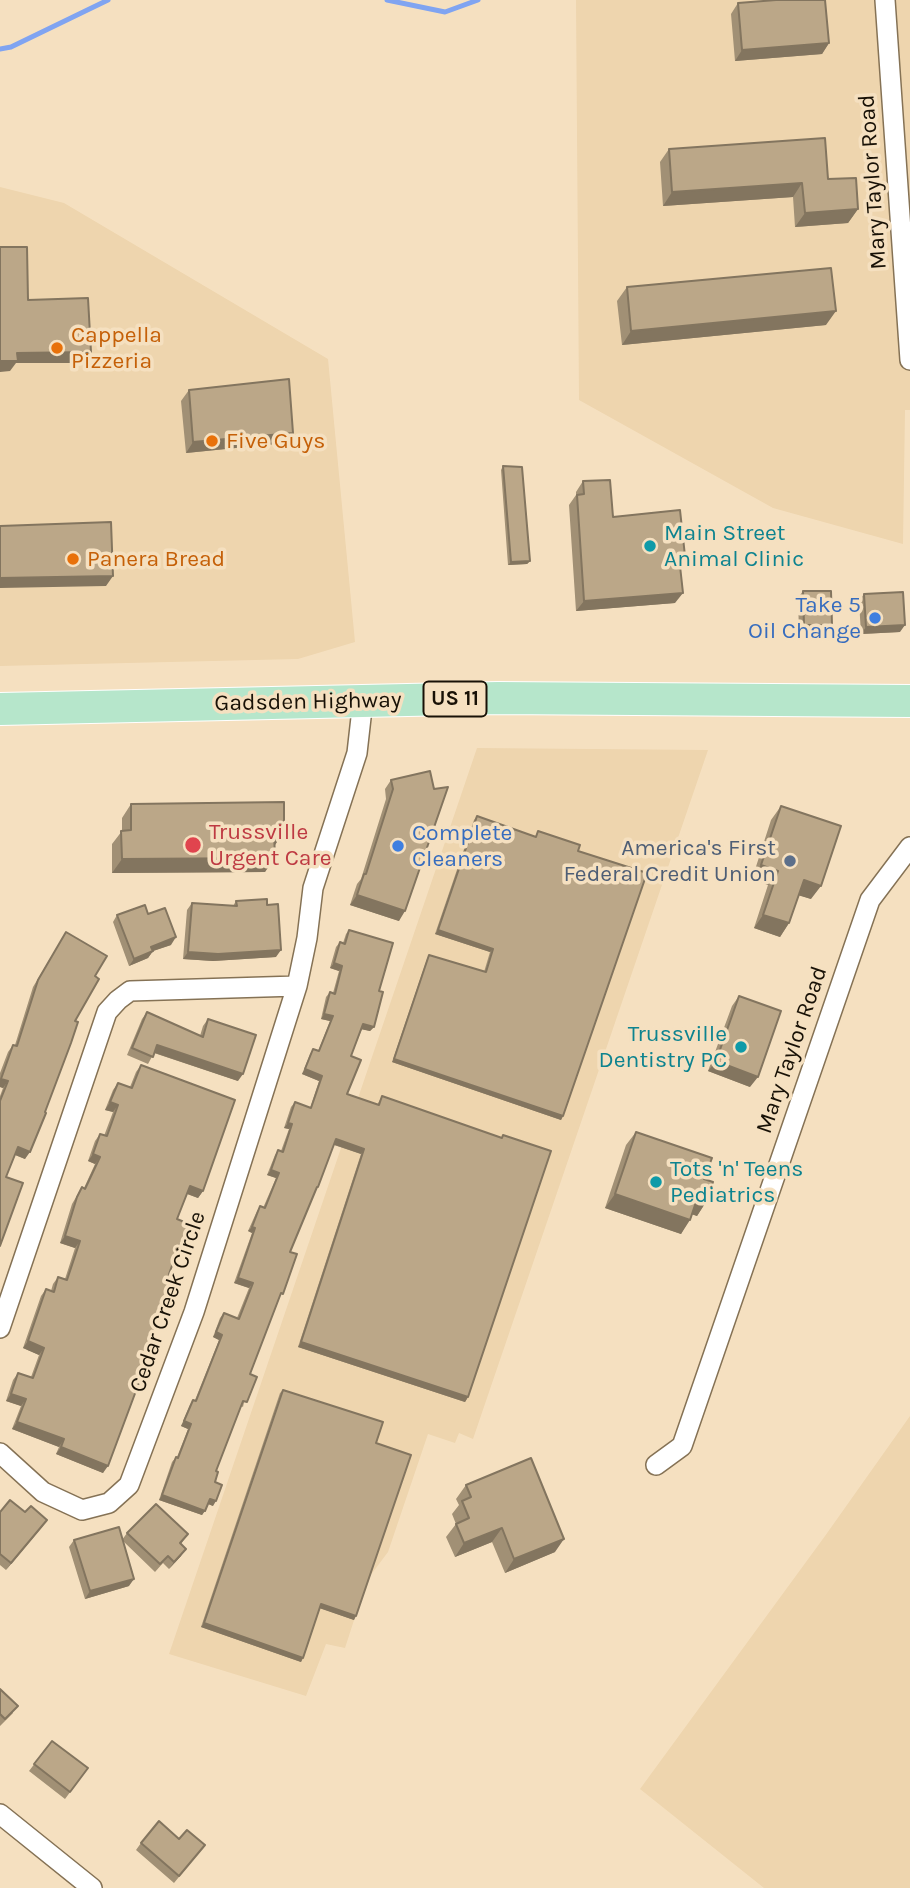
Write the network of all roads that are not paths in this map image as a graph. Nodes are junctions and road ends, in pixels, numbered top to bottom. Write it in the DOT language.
graph roads {
  1 [pos="885,0"];
  2 [pos="910,360"];
  3 [pos="363,700"];
  4 [pos="910,701"];
  5 [pos="0,709"];
  6 [pos="910,847"];
  7 [pos="297,986"];
  8 [pos="0,1328"];
  9 [pos="0,1453"];
  10 [pos="656,1465"];
  11 [pos="0,1814"];
  12 [pos="92,1888"];
  1 -- 2 [label="street, Mary Taylor Road"];
  3 -- 4 [label="main road, Gadsden Highway / US 11"];
  3 -- 5 [label="main road, Gadsden Highway / US 11"];
  3 -- 7 [label="street, Cedar Creek Circle"];
  6 -- 10 [label="street, Mary Taylor Road"];
  7 -- 8 [label="street"];
  7 -- 9 [label="street, Cedar Creek Circle"];
  11 -- 12 [label="street"];
}
